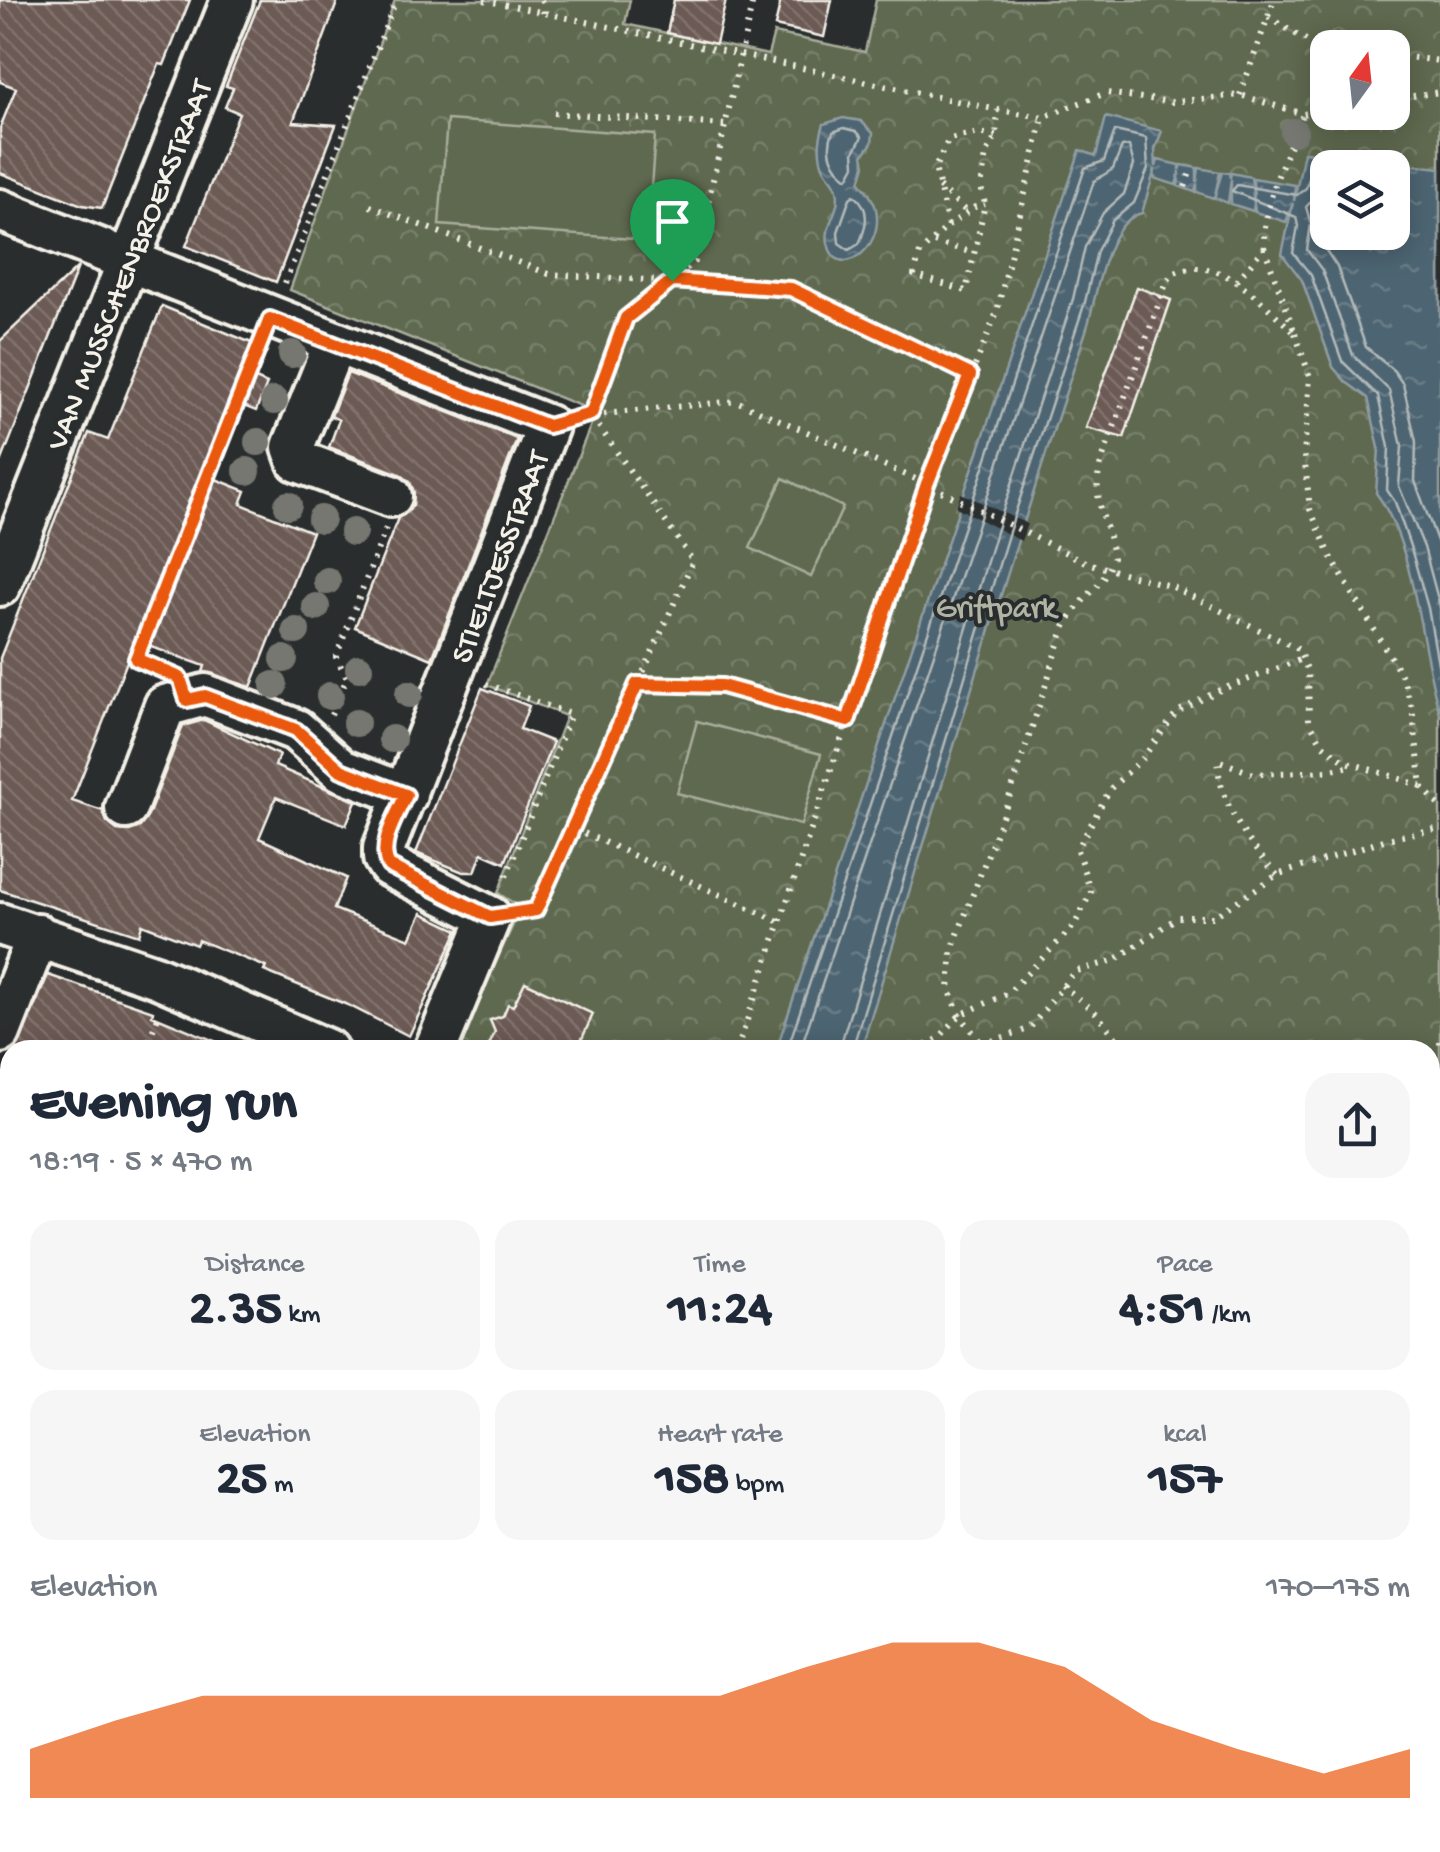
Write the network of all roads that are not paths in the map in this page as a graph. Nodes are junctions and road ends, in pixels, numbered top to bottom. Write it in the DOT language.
graph roads {
  1 [pos="232,0"];
  2 [pos="0,210"];
  3 [pos="128,260"];
  4 [pos="335,342"];
  5 [pos="391,496"];
  6 [pos="0,585"];
  7 [pos="406,795"];
  8 [pos="126,808"];
  9 [pos="19,929"];
  10 [pos="0,1032"];
  11 [pos="304,1040"];
  12 [pos="438,1040"];
  1 -- 3 [label="street, VAN MUSSCHENBROEKSTRAAT"];
  2 -- 3 [label="street, STIELTJESSTRAAT"];
  3 -- 4 [label="street, STIELTJESSTRAAT"];
  3 -- 6 [label="street, VAN MUSSCHENBROEKSTRAAT"];
  4 -- 5 [label="street"];
  4 -- 7 [label="street, STIELTJESSTRAAT"];
  7 -- 8 [label="street"];
  7 -- 12 [label="street, STIELTJESSTRAAT"];
  9 -- 10 [label="street"];
  9 -- 11 [label="street"];
}
